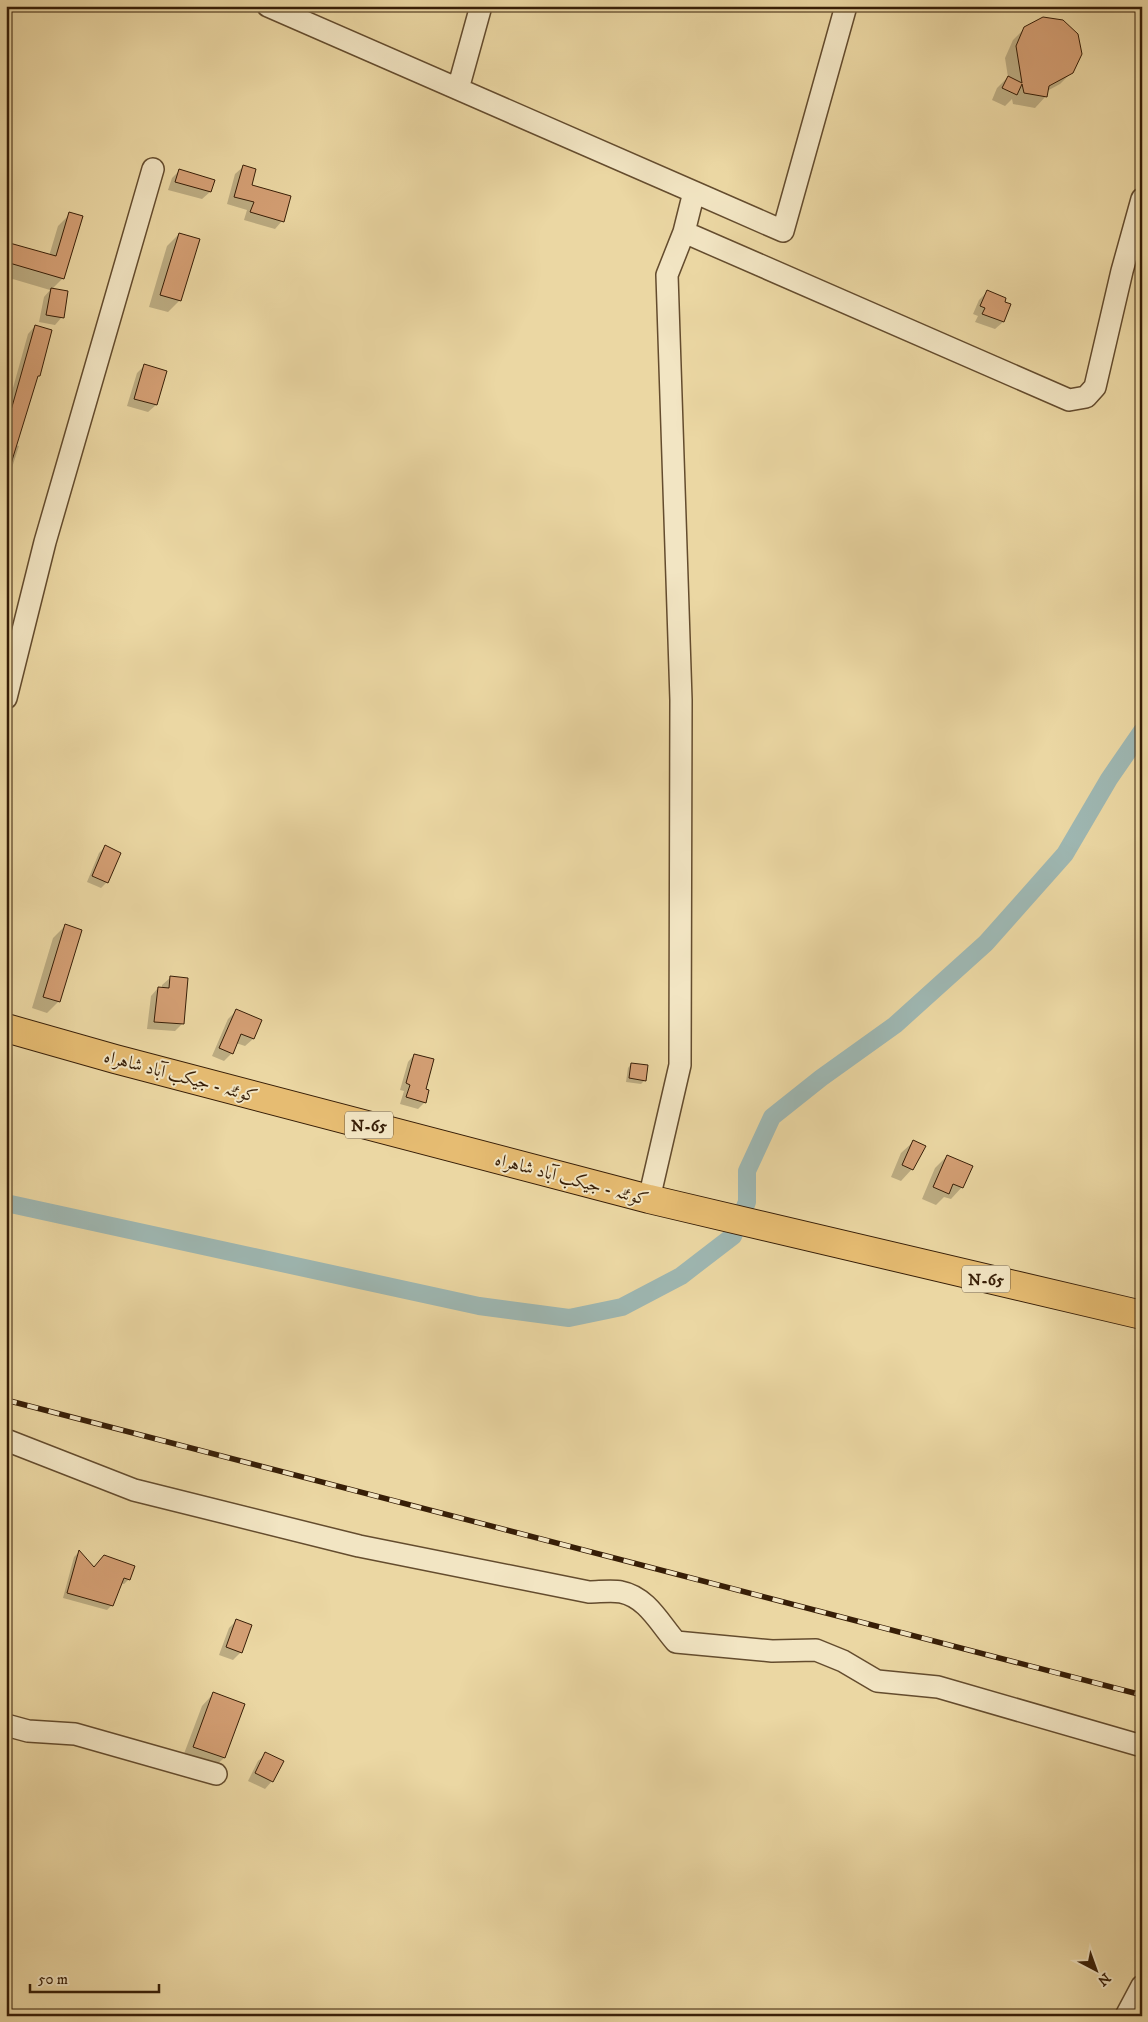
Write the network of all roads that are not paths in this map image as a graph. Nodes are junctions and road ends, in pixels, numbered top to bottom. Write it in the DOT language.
graph roads {
  1 [pos="268,6"];
  2 [pos="481,6"];
  3 [pos="846,6"];
  4 [pos="458,89"];
  5 [pos="153,169"];
  6 [pos="694,192"];
  7 [pos="1142,199"];
  8 [pos="684,232"];
  9 [pos="6,698"];
  10 [pos="6,1028"];
  11 [pos="649,1199"];
  12 [pos="1142,1315"];
  13 [pos="6,1440"];
  14 [pos="6,1726"];
  15 [pos="1142,1746"];
  16 [pos="216,1774"];
  17 [pos="1142,1986"];
  18 [pos="1126,2016"];
  1 -- 4 [label="street"];
  2 -- 4 [label="street"];
  3 -- 6 [label="street"];
  4 -- 6 [label="street"];
  5 -- 9 [label="street"];
  6 -- 8 [label="street"];
  7 -- 8 [label="street"];
  8 -- 11 [label="street"];
  10 -- 11 [label="highway, کوئٹہ - جیکب آباد شاہراہ / N-65"];
  11 -- 12 [label="highway, کوئٹہ - جیکب آباد شاہراہ / N-65"];
  13 -- 15 [label="street"];
  14 -- 16 [label="street"];
  17 -- 18 [label="street"];
}
